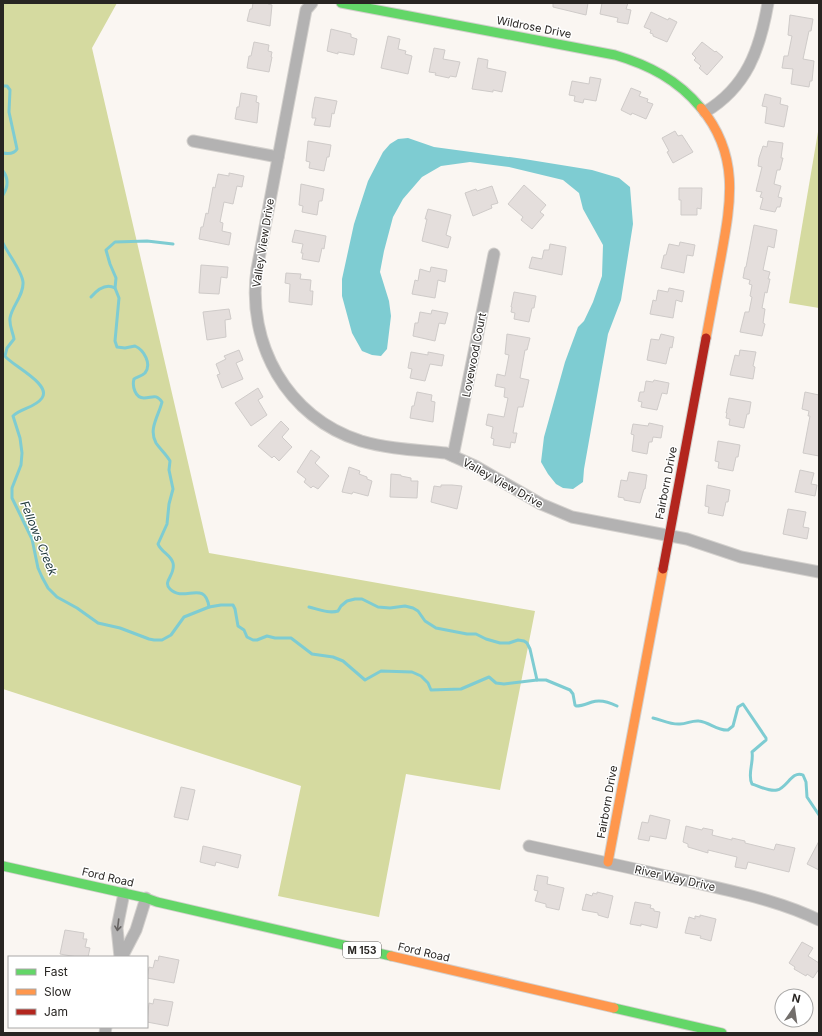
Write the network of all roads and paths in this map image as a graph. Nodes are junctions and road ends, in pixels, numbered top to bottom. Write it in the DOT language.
graph roads {
  1 [pos="299,3"];
  2 [pos="312,3"];
  3 [pos="341,3"];
  4 [pos="768,3"];
  5 [pos="304,21"];
  6 [pos="705,112"];
  7 [pos="193,141"];
  8 [pos="278,157"];
  9 [pos="494,254"];
  10 [pos="453,456"];
  11 [pos="668,536"];
  12 [pos="819,572"];
  13 [pos="529,846"];
  14 [pos="608,862"];
  15 [pos="3,866"];
  16 [pos="124,893"];
  17 [pos="146,898"];
  18 [pos="819,920"];
  19 [pos="121,956"];
  20 [pos="122,956"];
  21 [pos="722,1033"];
  1 -- 5 [label="street"];
  2 -- 5 [label="street, Valley View Drive"];
  3 -- 6 [label="street, Wildrose Drive"];
  4 -- 6 [label="street"];
  5 -- 8 [label="street, Valley View Drive"];
  6 -- 11 [label="street, Fairborn Drive"];
  7 -- 8 [label="street"];
  8 -- 10 [label="street, Valley View Drive"];
  9 -- 10 [label="street, Lovewood Court"];
  10 -- 11 [label="street, Valley View Drive"];
  11 -- 12 [label="street, Valley View Drive"];
  11 -- 14 [label="street, Fairborn Drive"];
  13 -- 14 [label="street, River Way Drive"];
  14 -- 18 [label="street, River Way Drive"];
  15 -- 16 [label="street, Ford Road / M 153"];
  16 -- 17 [label="street, Ford Road / M 153"];
  16 -- 19 [label="street, one-way"];
  17 -- 20 [label="street"];
  17 -- 21 [label="street, Ford Road / M 153"];
}
